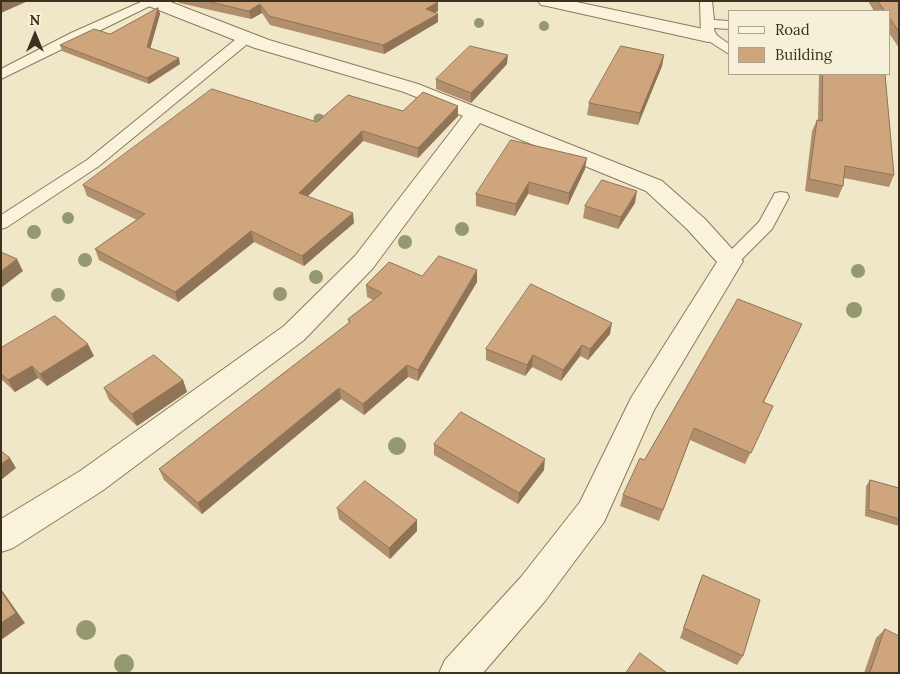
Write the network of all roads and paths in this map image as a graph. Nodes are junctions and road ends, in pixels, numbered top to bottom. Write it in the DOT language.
graph roads {
  1 [pos="152,1"];
  2 [pos="547,1"];
  3 [pos="706,1"];
  4 [pos="570,4"];
  5 [pos="728,24"];
  6 [pos="708,29"];
  7 [pos="246,38"];
  8 [pos="728,49"];
  9 [pos="1,75"];
  10 [pos="476,114"];
  11 [pos="781,197"];
  12 [pos="1,224"];
  13 [pos="730,261"];
  14 [pos="1,537"];
  15 [pos="458,673"];
  1 -- 7 [label="street"];
  1 -- 9 [label="lane"];
  2 -- 4 [label="street"];
  3 -- 6 [label="lane"];
  4 -- 6 [label="street"];
  5 -- 6 [label="lane"];
  6 -- 8 [label="lane"];
  7 -- 10 [label="street"];
  7 -- 12 [label="lane"];
  10 -- 13 [label="street"];
  10 -- 14 [label="street"];
  11 -- 13 [label="lane"];
  13 -- 15 [label="street"];
}
